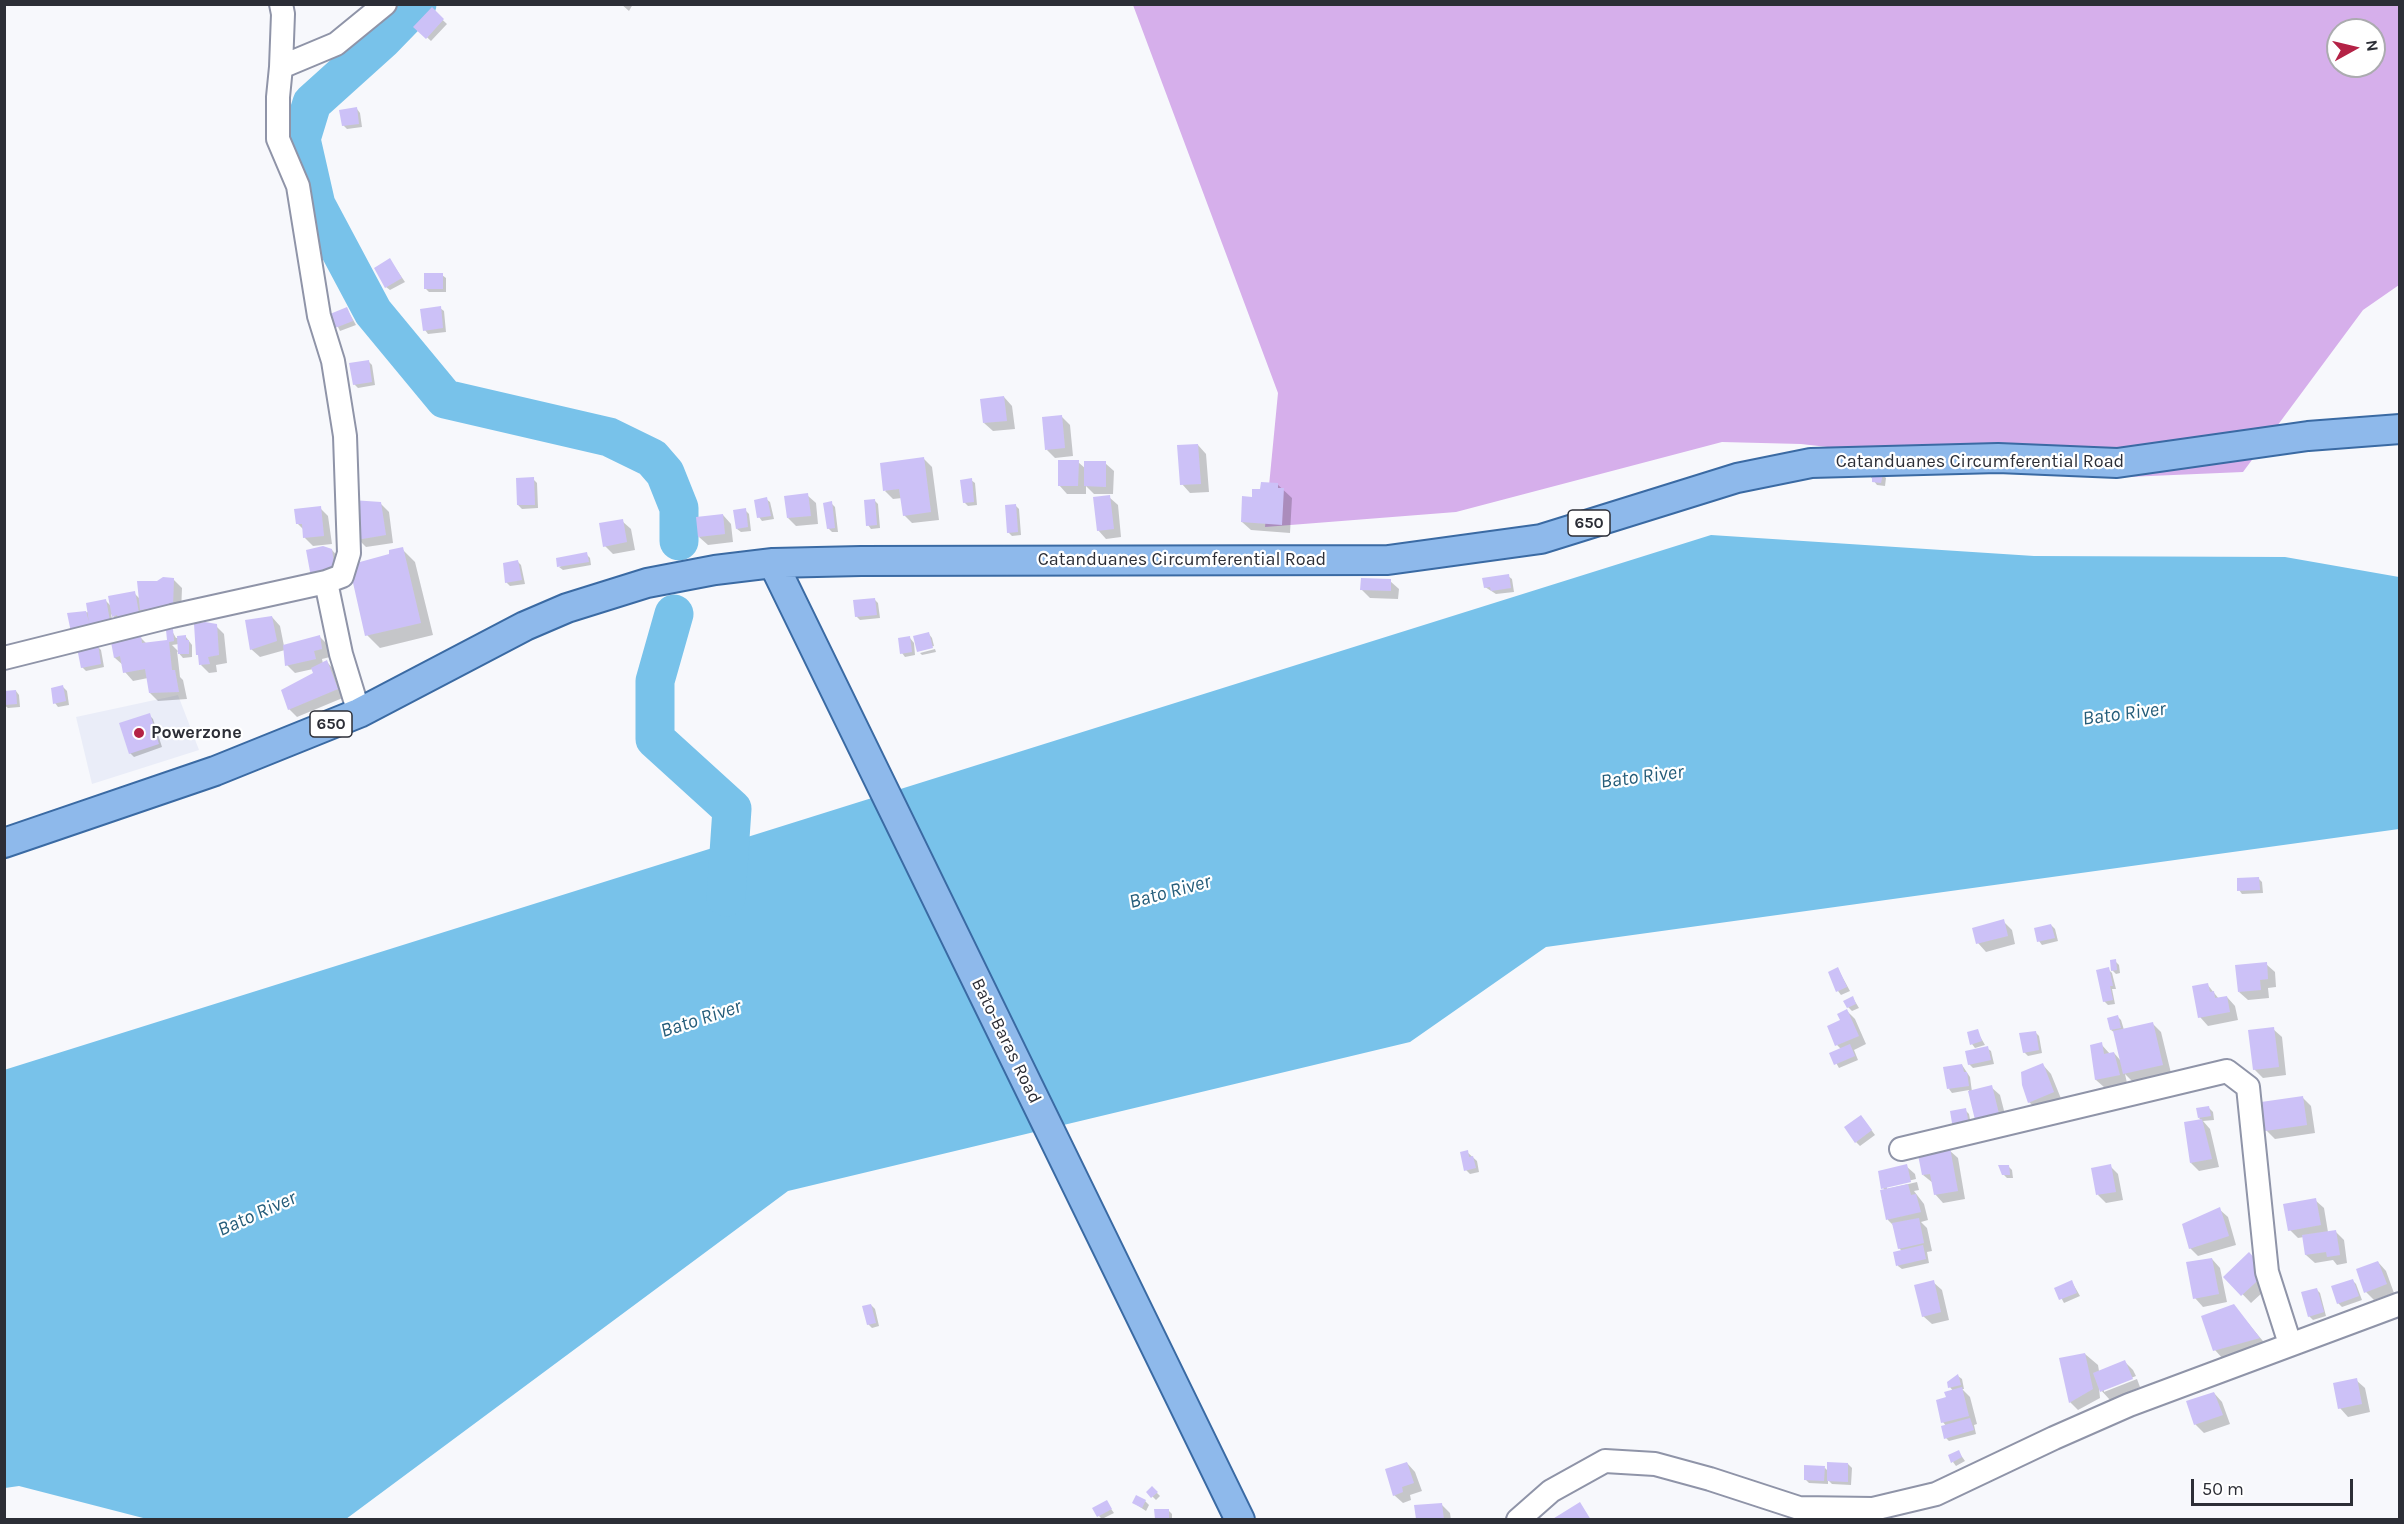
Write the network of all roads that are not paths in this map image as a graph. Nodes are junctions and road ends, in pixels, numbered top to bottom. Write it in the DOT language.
graph roads {
  1 [pos="281,4"];
  2 [pos="385,4"];
  3 [pos="281,67"];
  4 [pos="2400,429"];
  5 [pos="773,563"];
  6 [pos="326,582"];
  7 [pos="4,658"];
  8 [pos="359,713"];
  9 [pos="4,843"];
  10 [pos="1901,1149"];
  11 [pos="2400,1304"];
  12 [pos="2290,1344"];
  13 [pos="1240,1520"];
  14 [pos="1518,1520"];
  1 -- 3 [label="street"];
  2 -- 3 [label="street"];
  3 -- 6 [label="street"];
  4 -- 5 [label="main road, Catanduanes Circumferential Road / 650"];
  5 -- 8 [label="main road, Catanduanes Circumferential Road / 650"];
  5 -- 13 [label="main road, Bato-Baras Road"];
  6 -- 7 [label="street"];
  6 -- 8 [label="street"];
  8 -- 9 [label="main road, Catanduanes Circumferential Road / 650"];
  10 -- 12 [label="street"];
  11 -- 12 [label="street"];
  12 -- 14 [label="street"];
}
